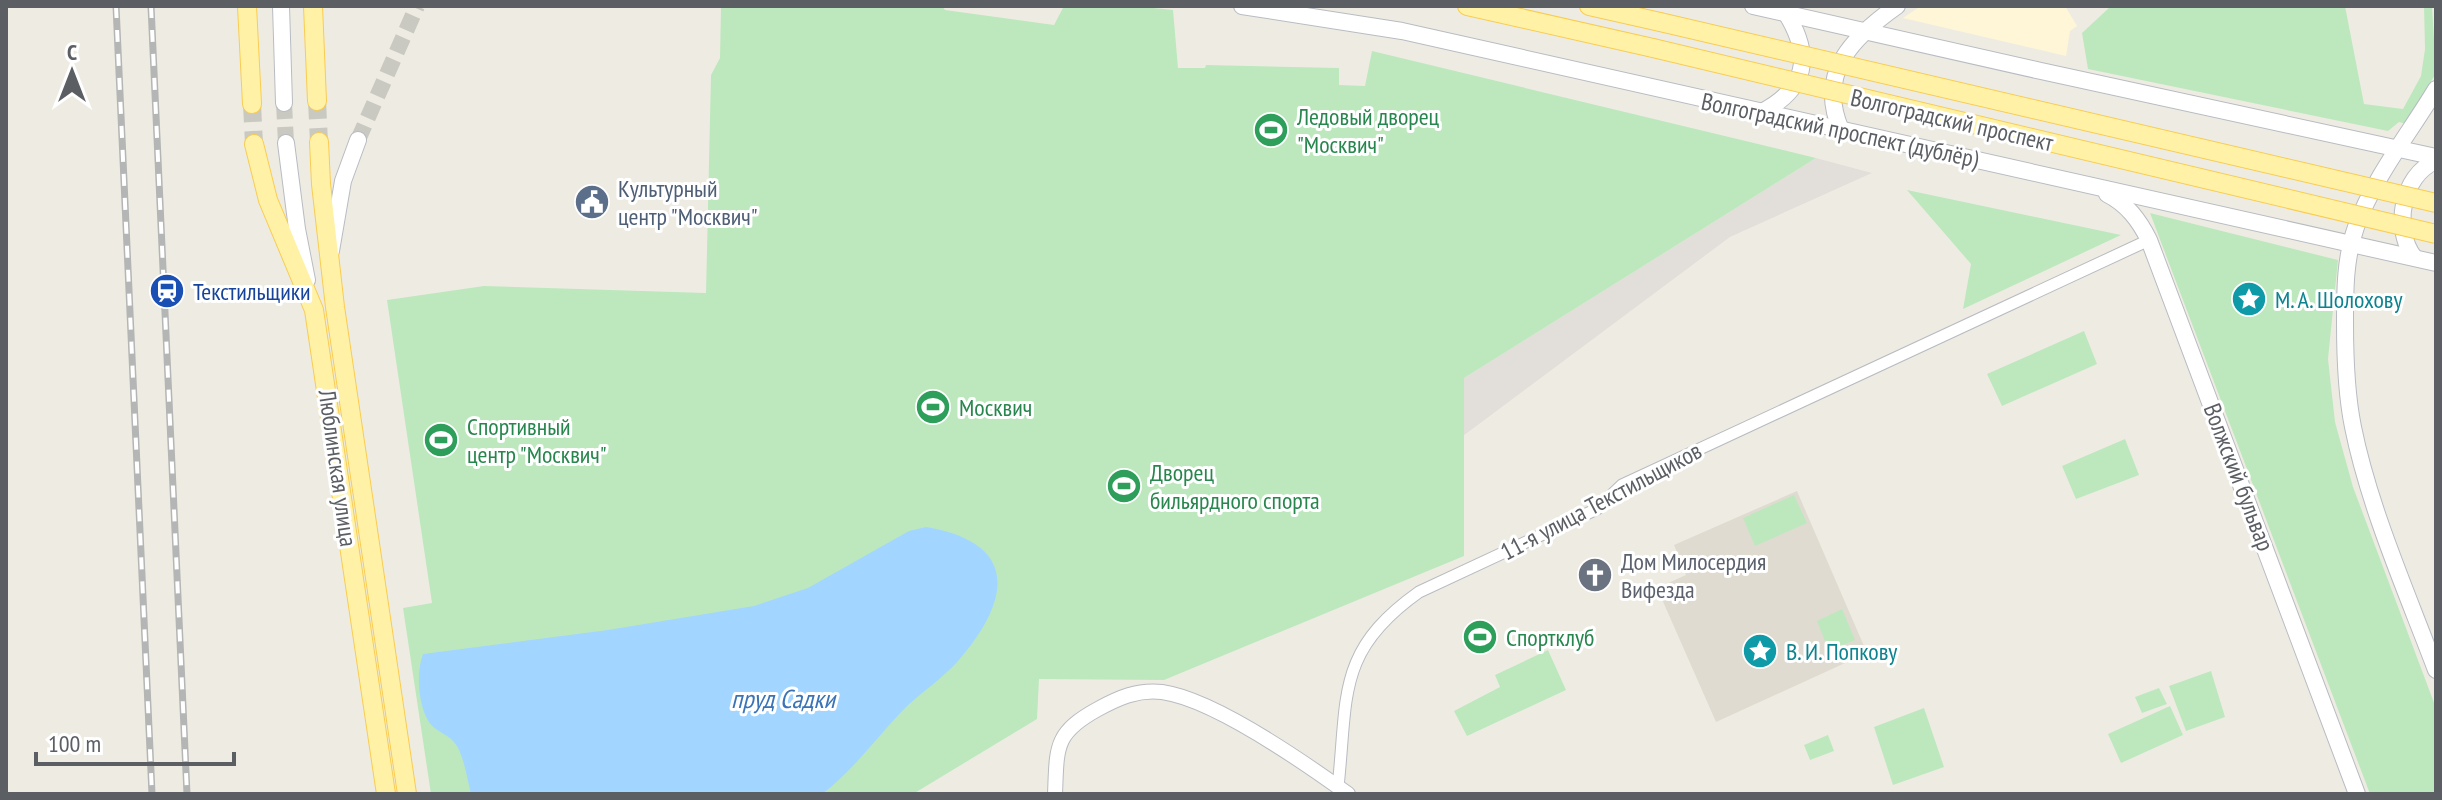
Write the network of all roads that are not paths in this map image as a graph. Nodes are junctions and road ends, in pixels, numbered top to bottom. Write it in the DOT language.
graph roads {
  1 [pos="247,6"];
  2 [pos="281,6"];
  3 [pos="313,6"];
  4 [pos="1242,6"];
  5 [pos="1321,6"];
  6 [pos="1467,6"];
  7 [pos="1589,6"];
  8 [pos="1753,6"];
  9 [pos="1897,6"];
  10 [pos="1786,13"];
  11 [pos="1864,30"];
  12 [pos="1402,31"];
  13 [pos="2436,89"];
  14 [pos="317,101"];
  15 [pos="284,103"];
  16 [pos="252,104"];
  17 [pos="1760,113"];
  18 [pos="1841,130"];
  19 [pos="358,140"];
  20 [pos="319,142"];
  21 [pos="286,143"];
  22 [pos="254,144"];
  23 [pos="2399,149"];
  24 [pos="2436,159"];
  25 [pos="2088,184"];
  26 [pos="2436,203"];
  27 [pos="2436,234"];
  28 [pos="2149,240"];
  29 [pos="2352,244"];
  30 [pos="2414,257"];
  31 [pos="330,260"];
  32 [pos="2436,263"];
  33 [pos="311,298"];
  34 [pos="2436,670"];
  35 [pos="1343,790"];
  36 [pos="386,794"];
  37 [pos="407,794"];
  38 [pos="1055,794"];
  39 [pos="2357,794"];
  1 -- 16 [label="main road"];
  2 -- 15 [label="main road"];
  3 -- 14 [label="main road"];
  4 -- 12 [label="main road, Волгоградский проспект (дублёр)"];
  5 -- 12 [label="main road"];
  6 -- 27 [label="main road, Волгоградский проспект, bridge"];
  7 -- 26 [label="main road, Волгоградский проспект, bridge"];
  8 -- 10 [label="main road"];
  9 -- 11 [label="main road"];
  10 -- 11 [label="main road"];
  10 -- 17 [label="main road"];
  11 -- 18 [label="main road"];
  11 -- 23 [label="main road"];
  12 -- 17 [label="main road, Волгоградский проспект (дублёр)"];
  13 -- 23 [label="main road"];
  17 -- 18 [label="main road, Волгоградский проспект (дублёр)"];
  18 -- 25 [label="main road, Волгоградский проспект (дублёр)"];
  19 -- 31 [label="main road"];
  20 -- 31 [label="main road, Люблинская улица"];
  21 -- 33 [label="main road, Люблинская улица"];
  22 -- 33 [label="main road"];
  23 -- 24 [label="main road"];
  23 -- 29 [label="main road"];
  24 -- 30 [label="main road"];
  25 -- 28 [label="main road, Волжский бульвар"];
  25 -- 29 [label="main road, Волгоградский проспект (дублёр)"];
  28 -- 35 [label="street, 11-я улица Текстильщиков"];
  28 -- 39 [label="main road, Волжский бульвар"];
  29 -- 30 [label="main road, Волгоградский проспект (дублёр)"];
  29 -- 34 [label="main road"];
  30 -- 32 [label="main road, Волгоградский проспект (дублёр)"];
  31 -- 37 [label="main road, Люблинская улица"];
  33 -- 36 [label="main road, Люблинская улица"];
  35 -- 38 [label="street, 11-я улица Текстильщиков"];
}
